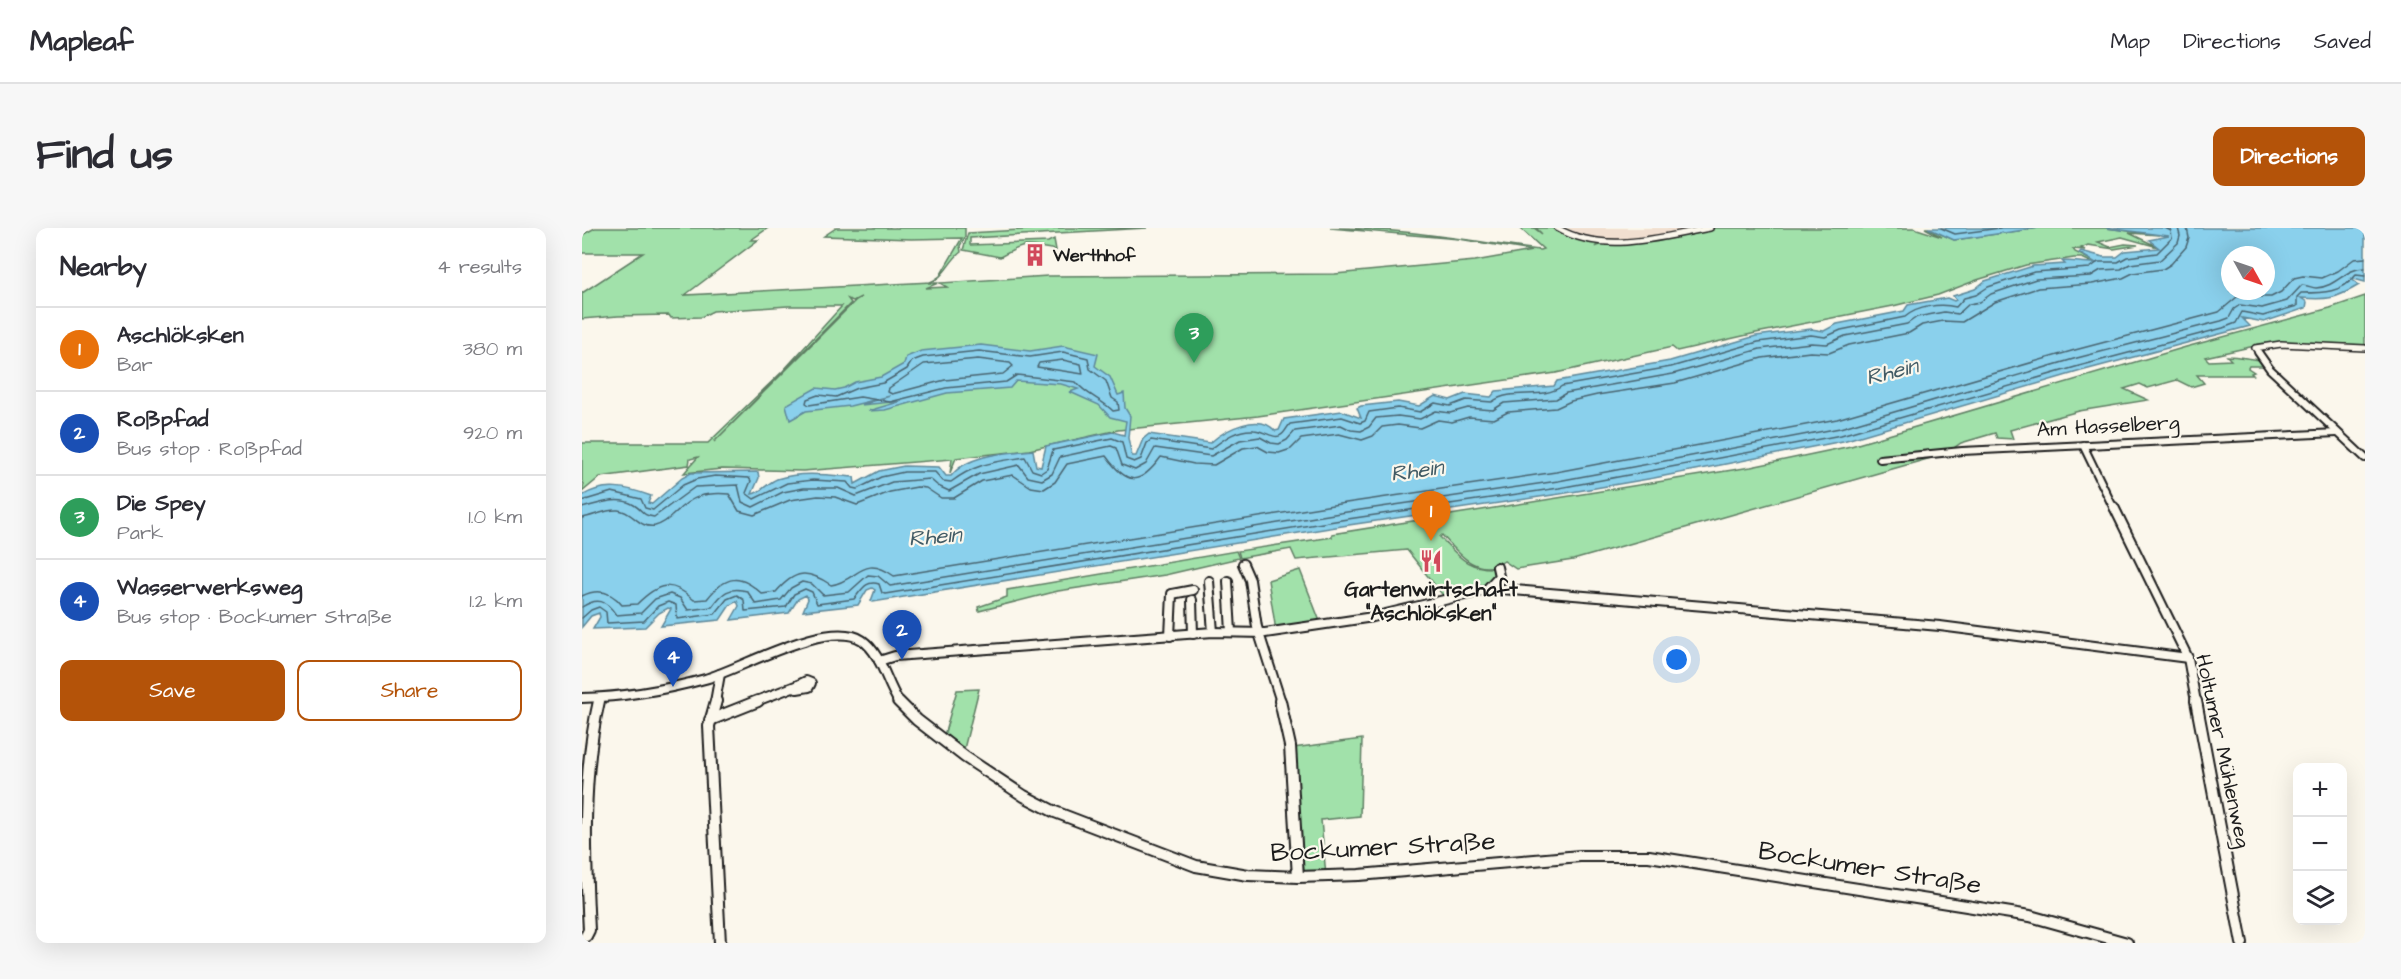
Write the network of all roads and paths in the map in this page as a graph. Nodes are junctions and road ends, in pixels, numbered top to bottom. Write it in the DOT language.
graph roads {
  1 [pos="1557,228"];
  2 [pos="1710,228"];
  3 [pos="1696,229"];
  4 [pos="2365,348"];
  5 [pos="2337,433"];
  6 [pos="2083,445"];
  7 [pos="2365,458"];
  8 [pos="1880,459"];
  9 [pos="1243,564"];
  10 [pos="1497,567"];
  11 [pos="1209,581"];
  12 [pos="1228,581"];
  13 [pos="1490,588"];
  14 [pos="1193,590"];
  15 [pos="1192,600"];
  16 [pos="1213,632"];
  17 [pos="1231,632"];
  18 [pos="1193,634"];
  19 [pos="1260,634"];
  20 [pos="1170,636"];
  21 [pos="2188,658"];
  22 [pos="879,661"];
  23 [pos="720,674"];
  24 [pos="798,685"];
  25 [pos="582,698"];
  26 [pos="600,698"];
  27 [pos="710,720"];
  28 [pos="582,796"];
  29 [pos="1298,877"];
  30 [pos="586,938"];
  31 [pos="720,943"];
  32 [pos="2127,943"];
  33 [pos="2242,943"];
  1 -- 3 [label="street"];
  2 -- 3 [label="street"];
  4 -- 5 [label="street"];
  5 -- 6 [label="street, Am Hasselberg"];
  5 -- 7 [label="street"];
  6 -- 8 [label="street, Am Hasselberg"];
  6 -- 21 [label="street, Holtumer Mühlenweg"];
  9 -- 19 [label="street"];
  10 -- 13 [label="street"];
  11 -- 16 [label="street"];
  12 -- 17 [label="street"];
  13 -- 19 [label="street"];
  13 -- 21 [label="street"];
  14 -- 20 [label="street"];
  15 -- 18 [label="street"];
  16 -- 17 [label="street"];
  16 -- 18 [label="street"];
  17 -- 19 [label="street"];
  18 -- 20 [label="street"];
  19 -- 29 [label="street"];
  20 -- 22 [label="street"];
  21 -- 33 [label="street, Holtumer Mühlenweg"];
  22 -- 23 [label="street, Bockumer Straße"];
  22 -- 29 [label="street, Bockumer Straße"];
  23 -- 26 [label="street, Bockumer Straße"];
  23 -- 27 [label="street"];
  24 -- 27 [label="street"];
  25 -- 26 [label="street, Bockumer Straße"];
  26 -- 28 [label="street"];
  27 -- 31 [label="street"];
  28 -- 30 [label="street"];
  29 -- 32 [label="street, Bockumer Straße"];
}
